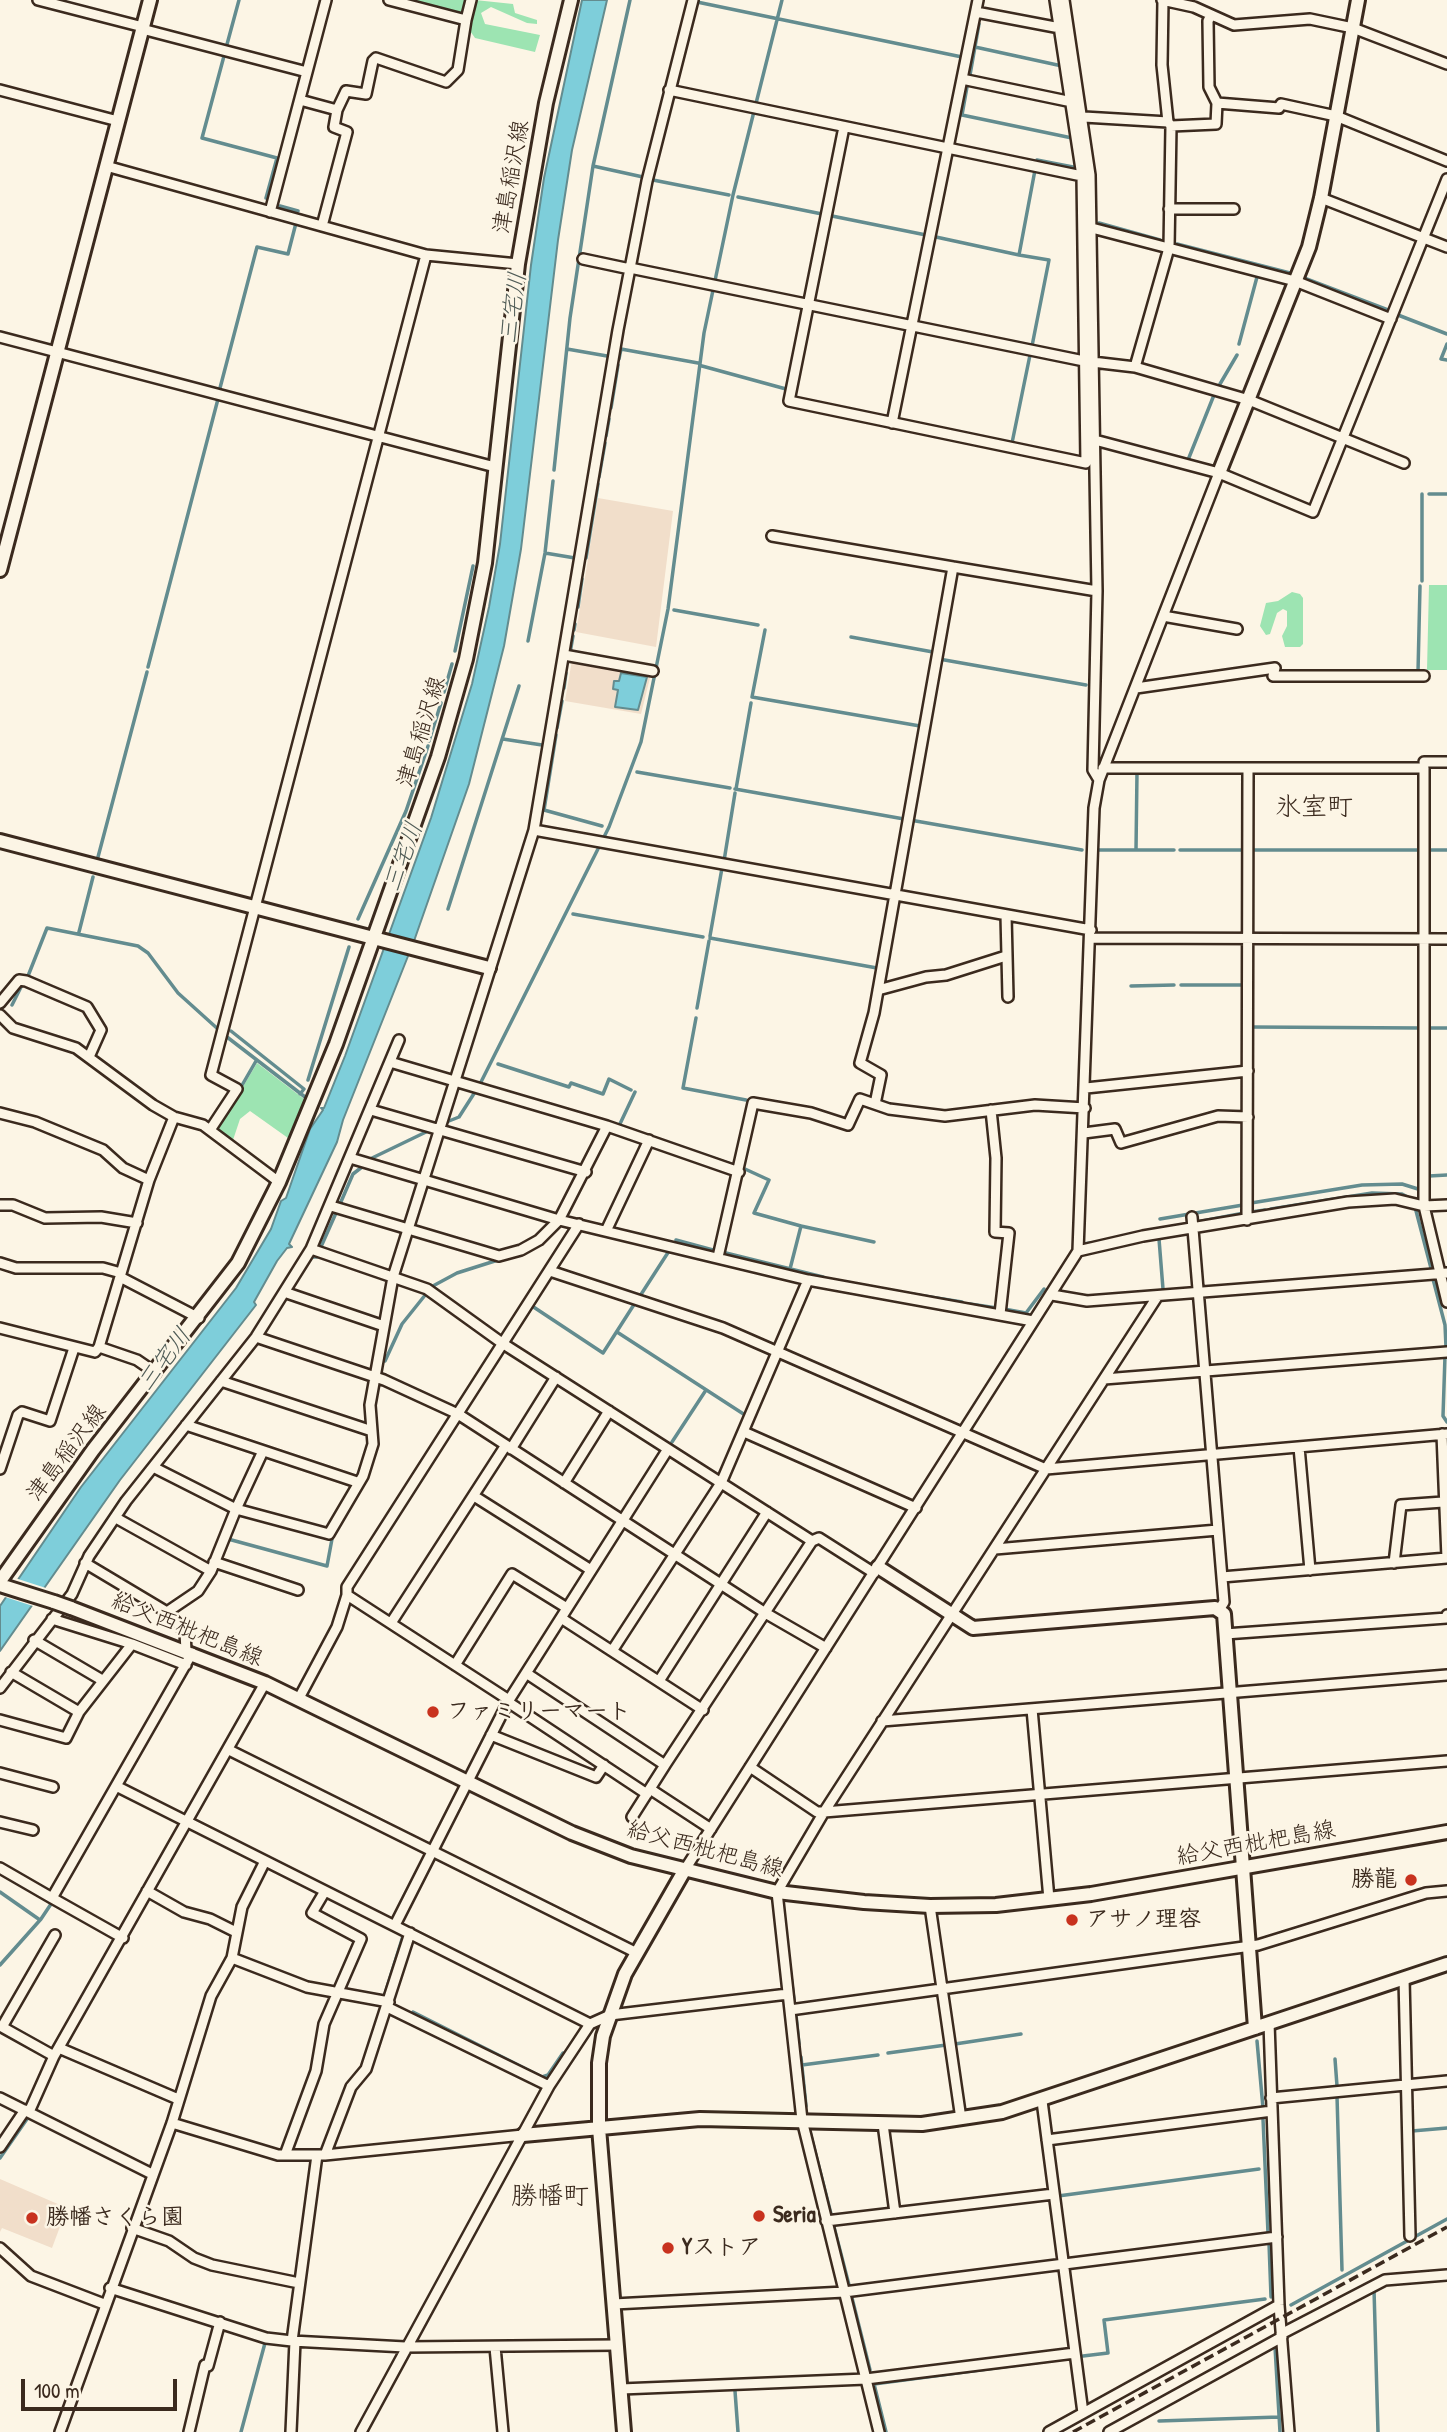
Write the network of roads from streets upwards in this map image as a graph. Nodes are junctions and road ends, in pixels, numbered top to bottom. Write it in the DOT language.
graph roads {
  1 [pos="38,0"];
  2 [pos="150,0"];
  3 [pos="326,0"];
  4 [pos="389,0"];
  5 [pos="471,0"];
  6 [pos="571,0"];
  7 [pos="693,0"];
  8 [pos="978,0"];
  9 [pos="1055,0"];
  10 [pos="1064,0"];
  11 [pos="1162,0"];
  12 [pos="1358,0"];
  13 [pos="1194,4"];
  14 [pos="976,12"];
  15 [pos="1210,15"];
  16 [pos="466,20"];
  17 [pos="142,28"];
  18 [pos="1060,28"];
  19 [pos="1353,28"];
  20 [pos="1447,64"];
  21 [pos="307,72"];
  22 [pos="962,79"];
  23 [pos="0,90"];
  24 [pos="669,90"];
  25 [pos="300,100"];
  26 [pos="1217,103"];
  27 [pos="337,110"];
  28 [pos="1078,111"];
  29 [pos="1336,116"];
  30 [pos="118,121"];
  31 [pos="1169,124"];
  32 [pos="844,127"];
  33 [pos="948,148"];
  34 [pos="1447,161"];
  35 [pos="106,166"];
  36 [pos="1082,176"];
  37 [pos="1447,179"];
  38 [pos="1321,198"];
  39 [pos="1169,209"];
  40 [pos="1234,209"];
  41 [pos="270,212"];
  42 [pos="322,226"];
  43 [pos="1087,227"];
  44 [pos="1424,238"];
  45 [pos="1447,247"];
  46 [pos="1169,248"];
  47 [pos="426,255"];
  48 [pos="583,259"];
  49 [pos="518,264"];
  50 [pos="630,268"];
  51 [pos="1295,281"];
  52 [pos="810,305"];
  53 [pos="1391,319"];
  54 [pos="912,326"];
  55 [pos="0,337"];
  56 [pos="57,352"];
  57 [pos="1089,361"];
  58 [pos="1135,367"];
  59 [pos="1249,400"];
  60 [pos="892,423"];
  61 [pos="378,436"];
  62 [pos="1343,438"];
  63 [pos="1091,440"];
  64 [pos="1404,463"];
  65 [pos="495,467"];
  66 [pos="1220,473"];
  67 [pos="772,536"];
  68 [pos="953,567"];
  69 [pos="0,570"];
  70 [pos="1095,591"];
  71 [pos="1163,616"];
  72 [pos="1237,629"];
  73 [pos="564,655"];
  74 [pos="653,671"];
  75 [pos="1424,676"];
  76 [pos="1136,688"];
  77 [pos="1424,762"];
  78 [pos="1447,762"];
  79 [pos="1103,768"];
  80 [pos="1248,768"];
  81 [pos="1099,780"];
  82 [pos="534,830"];
  83 [pos="0,841"];
  84 [pos="894,895"];
  85 [pos="256,907"];
  86 [pos="1006,915"];
  87 [pos="1091,934"];
  88 [pos="376,938"];
  89 [pos="1248,939"];
  90 [pos="1424,939"];
  91 [pos="1447,939"];
  92 [pos="1006,956"];
  93 [pos="489,968"];
  94 [pos="878,989"];
  95 [pos="1008,997"];
  96 [pos="0,1003"];
  97 [pos="0,1015"];
  98 [pos="399,1040"];
  99 [pos="89,1056"];
  100 [pos="390,1062"];
  101 [pos="1248,1071"];
  102 [pos="457,1081"];
  103 [pos="1086,1088"];
  104 [pos="875,1104"];
  105 [pos="1085,1108"];
  106 [pos="371,1110"];
  107 [pos="991,1110"];
  108 [pos="0,1113"];
  109 [pos="174,1117"];
  110 [pos="1248,1117"];
  111 [pos="607,1126"];
  112 [pos="210,1130"];
  113 [pos="440,1131"];
  114 [pos="1084,1133"];
  115 [pos="649,1140"];
  116 [pos="351,1158"];
  117 [pos="586,1172"];
  118 [pos="740,1172"];
  119 [pos="149,1180"];
  120 [pos="424,1180"];
  121 [pos="279,1182"];
  122 [pos="0,1205"];
  123 [pos="1447,1205"];
  124 [pos="331,1206"];
  125 [pos="1424,1206"];
  126 [pos="1192,1217"];
  127 [pos="559,1220"];
  128 [pos="1247,1220"];
  129 [pos="137,1223"];
  130 [pos="579,1224"];
  131 [pos="1193,1229"];
  132 [pos="408,1231"];
  133 [pos="606,1231"];
  134 [pos="311,1249"];
  135 [pos="1078,1251"];
  136 [pos="718,1257"];
  137 [pos="0,1263"];
  138 [pos="550,1271"];
  139 [pos="1443,1273"];
  140 [pos="121,1275"];
  141 [pos="393,1278"];
  142 [pos="808,1280"];
  143 [pos="284,1292"];
  144 [pos="1198,1294"];
  145 [pos="1052,1295"];
  146 [pos="1157,1297"];
  147 [pos="1447,1302"];
  148 [pos="1000,1314"];
  149 [pos="199,1318"];
  150 [pos="1034,1321"];
  151 [pos="384,1325"];
  152 [pos="0,1328"];
  153 [pos="256,1337"];
  154 [pos="502,1343"];
  155 [pos="99,1346"];
  156 [pos="74,1348"];
  157 [pos="777,1352"];
  158 [pos="1447,1352"];
  159 [pos="156,1373"];
  160 [pos="1205,1373"];
  161 [pos="376,1377"];
  162 [pos="556,1377"];
  163 [pos="1104,1380"];
  164 [pos="221,1381"];
  165 [pos="609,1411"];
  166 [pos="458,1414"];
  167 [pos="186,1425"];
  168 [pos="372,1431"];
  169 [pos="744,1432"];
  170 [pos="964,1434"];
  171 [pos="1445,1434"];
  172 [pos="509,1447"];
  173 [pos="1298,1447"];
  174 [pos="668,1449"];
  175 [pos="263,1451"];
  176 [pos="1212,1455"];
  177 [pos="153,1467"];
  178 [pos="0,1469"];
  179 [pos="1046,1469"];
  180 [pos="357,1482"];
  181 [pos="564,1483"];
  182 [pos="721,1483"];
  183 [pos="474,1496"];
  184 [pos="1443,1502"];
  185 [pos="916,1508"];
  186 [pos="236,1509"];
  187 [pos="767,1512"];
  188 [pos="116,1518"];
  189 [pos="622,1521"];
  190 [pos="1218,1530"];
  191 [pos="812,1541"];
  192 [pos="995,1549"];
  193 [pos="673,1554"];
  194 [pos="1447,1558"];
  195 [pos="85,1563"];
  196 [pos="1394,1563"];
  197 [pos="212,1567"];
  198 [pos="591,1570"];
  199 [pos="876,1570"];
  200 [pos="1310,1570"];
  201 [pos="1222,1577"];
  202 [pos="3,1584"];
  203 [pos="720,1584"];
  204 [pos="298,1590"];
  205 [pos="348,1595"];
  206 [pos="567,1608"];
  207 [pos="1220,1610"];
  208 [pos="167,1612"];
  209 [pos="767,1614"];
  210 [pos="950,1615"];
  211 [pos="1447,1615"];
  212 [pos="561,1618"];
  213 [pos="52,1619"];
  214 [pos="391,1623"];
  215 [pos="1225,1634"];
  216 [pos="34,1640"];
  217 [pos="132,1644"];
  218 [pos="826,1648"];
  219 [pos="612,1651"];
  220 [pos="188,1656"];
  221 [pos="455,1665"];
  222 [pos="11,1672"];
  223 [pos="526,1673"];
  224 [pos="1447,1675"];
  225 [pos="102,1680"];
  226 [pos="659,1681"];
  227 [pos="265,1683"];
  228 [pos="0,1688"];
  229 [pos="1230,1693"];
  230 [pos="298,1700"];
  231 [pos="508,1701"];
  232 [pos="1032,1709"];
  233 [pos="703,1710"];
  234 [pos="79,1712"];
  235 [pos="0,1720"];
  236 [pos="882,1721"];
  237 [pos="491,1735"];
  238 [pos="229,1750"];
  239 [pos="1447,1761"];
  240 [pos="604,1765"];
  241 [pos="665,1765"];
  242 [pos="750,1767"];
  243 [pos="0,1773"];
  244 [pos="1236,1779"];
  245 [pos="466,1783"];
  246 [pos="116,1786"];
  247 [pos="53,1787"];
  248 [pos="649,1791"];
  249 [pos="1040,1796"];
  250 [pos="824,1812"];
  251 [pos="632,1817"];
  252 [pos="0,1822"];
  253 [pos="187,1822"];
  254 [pos="710,1829"];
  255 [pos="33,1830"];
  256 [pos="1447,1832"];
  257 [pos="433,1851"];
  258 [pos="265,1861"];
  259 [pos="1242,1867"];
  260 [pos="0,1868"];
  261 [pos="684,1871"];
  262 [pos="147,1891"];
  263 [pos="325,1891"];
  264 [pos="1447,1891"];
  265 [pos="777,1892"];
  266 [pos="52,1898"];
  267 [pos="1049,1899"];
  268 [pos="930,1906"];
  269 [pos="395,1926"];
  270 [pos="236,1932"];
  271 [pos="410,1933"];
  272 [pos="55,1935"];
  273 [pos="123,1938"];
  274 [pos="1249,1946"];
  275 [pos="635,1952"];
  276 [pos="232,1958"];
  277 [pos="1447,1964"];
  278 [pos="1404,1978"];
  279 [pos="941,1988"];
  280 [pos="336,1994"];
  281 [pos="788,1994"];
  282 [pos="388,2005"];
  283 [pos="790,2010"];
  284 [pos="610,2015"];
  285 [pos="590,2024"];
  286 [pos="1269,2024"];
  287 [pos="1255,2028"];
  288 [pos="57,2052"];
  289 [pos="1447,2081"];
  290 [pos="1407,2085"];
  291 [pos="550,2086"];
  292 [pos="0,2098"];
  293 [pos="1272,2098"];
  294 [pos="178,2099"];
  295 [pos="1042,2101"];
  296 [pos="27,2111"];
  297 [pos="1272,2111"];
  298 [pos="961,2119"];
  299 [pos="802,2120"];
  300 [pos="172,2123"];
  301 [pos="883,2124"];
  302 [pos="599,2128"];
  303 [pos="523,2135"];
  304 [pos="1047,2140"];
  305 [pos="0,2147"];
  306 [pos="285,2155"];
  307 [pos="321,2155"];
  308 [pos="152,2174"];
  309 [pos="1054,2194"];
  310 [pos="895,2213"];
  311 [pos="826,2221"];
  312 [pos="132,2228"];
  313 [pos="1410,2236"];
  314 [pos="1277,2237"];
  315 [pos="0,2248"];
  316 [pos="1063,2265"];
  317 [pos="1447,2275"];
  318 [pos="299,2283"];
  319 [pos="110,2288"];
  320 [pos="844,2292"];
  321 [pos="104,2304"];
  322 [pos="614,2304"];
  323 [pos="1279,2305"];
  324 [pos="220,2322"];
  325 [pos="1282,2336"];
  326 [pos="293,2341"];
  327 [pos="617,2345"];
  328 [pos="405,2347"];
  329 [pos="495,2347"];
  330 [pos="1075,2353"];
  331 [pos="866,2379"];
  332 [pos="621,2389"];
  333 [pos="1083,2413"];
  334 [pos="60,2432"];
  335 [pos="189,2432"];
  336 [pos="291,2432"];
  337 [pos="361,2432"];
  338 [pos="503,2432"];
  339 [pos="624,2432"];
  340 [pos="879,2432"];
  341 [pos="1049,2432"];
  342 [pos="1109,2432"];
  343 [pos="1289,2432"];
  1 -- 17 [label="street"];
  2 -- 17 [label="street"];
  3 -- 21 [label="street"];
  4 -- 16 [label="street"];
  5 -- 16 [label="street"];
  6 -- 49 [label="street, 津島稲沢線"];
  7 -- 24 [label="street"];
  8 -- 14 [label="street"];
  9 -- 18 [label="street"];
  10 -- 28 [label="street"];
  11 -- 13 [label="street"];
  11 -- 31 [label="street"];
  12 -- 19 [label="street"];
  13 -- 15 [label="street"];
  14 -- 18 [label="street"];
  14 -- 22 [label="street"];
  15 -- 19 [label="street"];
  15 -- 26 [label="street"];
  16 -- 27 [label="street"];
  17 -- 21 [label="street"];
  17 -- 30 [label="street"];
  18 -- 28 [label="street"];
  19 -- 20 [label="street"];
  19 -- 29 [label="street"];
  21 -- 25 [label="street"];
  22 -- 28 [label="street"];
  22 -- 33 [label="street"];
  23 -- 30 [label="street"];
  24 -- 32 [label="street"];
  24 -- 50 [label="street"];
  25 -- 27 [label="street"];
  25 -- 41 [label="street"];
  26 -- 29 [label="street"];
  26 -- 31 [label="street"];
  27 -- 42 [label="street"];
  28 -- 31 [label="street"];
  28 -- 36 [label="street"];
  28 -- 43 [label="street"];
  29 -- 34 [label="street"];
  29 -- 38 [label="street"];
  30 -- 35 [label="street"];
  31 -- 39 [label="street"];
  32 -- 33 [label="street"];
  32 -- 52 [label="street"];
  33 -- 36 [label="street"];
  33 -- 54 [label="street"];
  35 -- 41 [label="street"];
  35 -- 56 [label="street"];
  36 -- 43 [label="street"];
  37 -- 44 [label="street"];
  38 -- 44 [label="street"];
  38 -- 51 [label="street"];
  39 -- 40 [label="street"];
  39 -- 46 [label="street"];
  41 -- 42 [label="street"];
  42 -- 47 [label="street"];
  43 -- 46 [label="street"];
  43 -- 57 [label="street"];
  44 -- 45 [label="street"];
  44 -- 53 [label="street"];
  46 -- 51 [label="street"];
  46 -- 58 [label="street"];
  47 -- 49 [label="street"];
  47 -- 61 [label="street"];
  48 -- 50 [label="street"];
  49 -- 65 [label="street, 津島稲沢線"];
  50 -- 52 [label="street"];
  50 -- 73 [label="street"];
  51 -- 53 [label="street"];
  51 -- 59 [label="street"];
  52 -- 54 [label="street"];
  52 -- 60 [label="street"];
  53 -- 62 [label="street"];
  54 -- 57 [label="street"];
  54 -- 60 [label="street"];
  55 -- 56 [label="street"];
  56 -- 61 [label="street"];
  56 -- 69 [label="street"];
  57 -- 58 [label="street"];
  57 -- 63 [label="street"];
  58 -- 59 [label="street"];
  59 -- 62 [label="street"];
  59 -- 66 [label="street"];
  60 -- 63 [label="street"];
  61 -- 65 [label="street"];
  61 -- 85 [label="street"];
  62 -- 64 [label="street"];
  62 -- 66 [label="street"];
  63 -- 66 [label="street"];
  63 -- 70 [label="street"];
  65 -- 88 [label="street, 津島稲沢線"];
  66 -- 71 [label="street"];
  67 -- 68 [label="street"];
  68 -- 70 [label="street"];
  68 -- 84 [label="street"];
  70 -- 81 [label="street"];
  71 -- 72 [label="street"];
  71 -- 76 [label="street"];
  73 -- 74 [label="street"];
  73 -- 82 [label="street"];
  75 -- 76 [label="street"];
  76 -- 79 [label="street"];
  77 -- 78 [label="street"];
  79 -- 80 [label="street"];
  79 -- 81 [label="street"];
  80 -- 89 [label="street"];
  80 -- 90 [label="street"];
  81 -- 87 [label="street"];
  82 -- 84 [label="street"];
  82 -- 93 [label="street"];
  83 -- 85 [label="street"];
  84 -- 86 [label="street"];
  84 -- 94 [label="street"];
  85 -- 88 [label="street"];
  85 -- 112 [label="street"];
  86 -- 87 [label="street"];
  86 -- 92 [label="street"];
  87 -- 89 [label="street"];
  87 -- 103 [label="street"];
  88 -- 93 [label="street"];
  88 -- 121 [label="street, 津島稲沢線"];
  89 -- 90 [label="street"];
  89 -- 101 [label="street"];
  90 -- 91 [label="street"];
  90 -- 125 [label="street"];
  92 -- 94 [label="street"];
  92 -- 95 [label="street"];
  93 -- 102 [label="street"];
  94 -- 104 [label="street"];
  96 -- 99 [label="street"];
  97 -- 99 [label="street"];
  98 -- 100 [label="street"];
  99 -- 109 [label="street"];
  100 -- 102 [label="street"];
  100 -- 106 [label="street"];
  101 -- 103 [label="street"];
  101 -- 110 [label="street"];
  102 -- 111 [label="street"];
  102 -- 113 [label="street"];
  103 -- 105 [label="street"];
  104 -- 107 [label="street"];
  104 -- 118 [label="street"];
  105 -- 107 [label="street"];
  105 -- 114 [label="street"];
  106 -- 113 [label="street"];
  106 -- 116 [label="street"];
  107 -- 148 [label="street"];
  108 -- 119 [label="street"];
  109 -- 112 [label="street"];
  109 -- 119 [label="street"];
  110 -- 114 [label="street"];
  110 -- 128 [label="street"];
  111 -- 115 [label="street"];
  111 -- 117 [label="street"];
  112 -- 121 [label="street"];
  113 -- 117 [label="street"];
  113 -- 120 [label="street"];
  114 -- 135 [label="street"];
  115 -- 118 [label="street"];
  115 -- 133 [label="street"];
  116 -- 120 [label="street"];
  116 -- 124 [label="street"];
  117 -- 127 [label="street"];
  118 -- 136 [label="street"];
  119 -- 129 [label="street"];
  120 -- 127 [label="street"];
  120 -- 132 [label="street"];
  121 -- 149 [label="street, 津島稲沢線"];
  122 -- 129 [label="street"];
  123 -- 125 [label="street"];
  124 -- 132 [label="street"];
  124 -- 134 [label="street"];
  125 -- 128 [label="street"];
  125 -- 139 [label="street"];
  126 -- 131 [label="street"];
  127 -- 130 [label="street"];
  127 -- 132 [label="street"];
  128 -- 131 [label="street"];
  129 -- 140 [label="street"];
  130 -- 133 [label="street"];
  130 -- 138 [label="street"];
  131 -- 135 [label="street"];
  131 -- 144 [label="street"];
  132 -- 141 [label="street"];
  133 -- 136 [label="street"];
  134 -- 141 [label="street"];
  134 -- 143 [label="street"];
  135 -- 145 [label="street"];
  136 -- 142 [label="street"];
  137 -- 140 [label="street"];
  138 -- 154 [label="street"];
  138 -- 157 [label="street"];
  139 -- 144 [label="street"];
  139 -- 147 [label="street"];
  140 -- 149 [label="street"];
  140 -- 155 [label="street"];
  141 -- 151 [label="street"];
  141 -- 154 [label="street"];
  142 -- 148 [label="street"];
  142 -- 157 [label="street"];
  143 -- 151 [label="street"];
  143 -- 153 [label="street"];
  144 -- 146 [label="street"];
  144 -- 160 [label="street"];
  145 -- 146 [label="street"];
  145 -- 150 [label="street"];
  146 -- 163 [label="street"];
  148 -- 150 [label="street"];
  149 -- 159 [label="street, 津島稲沢線"];
  150 -- 170 [label="street"];
  151 -- 161 [label="street"];
  152 -- 156 [label="street"];
  153 -- 161 [label="street"];
  153 -- 164 [label="street"];
  154 -- 162 [label="street"];
  154 -- 166 [label="street"];
  155 -- 156 [label="street"];
  155 -- 159 [label="street"];
  156 -- 178 [label="street"];
  157 -- 169 [label="street"];
  157 -- 170 [label="street"];
  158 -- 160 [label="street"];
  159 -- 202 [label="street, 津島稲沢線"];
  160 -- 163 [label="street"];
  160 -- 176 [label="street"];
  161 -- 166 [label="street"];
  161 -- 168 [label="street"];
  162 -- 165 [label="street"];
  162 -- 172 [label="street"];
  163 -- 179 [label="street"];
  164 -- 167 [label="street"];
  164 -- 168 [label="street"];
  165 -- 174 [label="street"];
  165 -- 181 [label="street"];
  166 -- 172 [label="street"];
  166 -- 205 [label="street"];
  167 -- 175 [label="street"];
  167 -- 177 [label="street"];
  168 -- 180 [label="street"];
  169 -- 182 [label="street"];
  169 -- 185 [label="street"];
  170 -- 179 [label="street"];
  170 -- 185 [label="street"];
  171 -- 173 [label="street"];
  171 -- 184 [label="street"];
  172 -- 181 [label="street"];
  172 -- 183 [label="street"];
  173 -- 176 [label="street"];
  173 -- 200 [label="street"];
  174 -- 182 [label="street"];
  174 -- 189 [label="street"];
  175 -- 180 [label="street"];
  175 -- 186 [label="street"];
  176 -- 179 [label="street"];
  176 -- 190 [label="street"];
  177 -- 186 [label="street"];
  177 -- 188 [label="street"];
  179 -- 192 [label="street"];
  180 -- 186 [label="street"];
  181 -- 189 [label="street"];
  182 -- 187 [label="street"];
  182 -- 193 [label="street"];
  183 -- 198 [label="street"];
  183 -- 214 [label="street"];
  184 -- 194 [label="street"];
  184 -- 196 [label="street"];
  185 -- 199 [label="street"];
  186 -- 197 [label="street"];
  187 -- 191 [label="street"];
  187 -- 203 [label="street"];
  188 -- 195 [label="street"];
  188 -- 197 [label="street"];
  189 -- 193 [label="street"];
  189 -- 198 [label="street"];
  190 -- 192 [label="street"];
  190 -- 201 [label="street"];
  191 -- 199 [label="street"];
  191 -- 209 [label="street"];
  192 -- 210 [label="street"];
  193 -- 203 [label="street"];
  193 -- 219 [label="street"];
  194 -- 196 [label="street"];
  195 -- 208 [label="street"];
  195 -- 213 [label="street"];
  196 -- 200 [label="street"];
  197 -- 204 [label="street"];
  197 -- 208 [label="street"];
  198 -- 206 [label="street"];
  199 -- 210 [label="street"];
  199 -- 218 [label="street"];
  200 -- 201 [label="street"];
  201 -- 207 [label="street"];
  202 -- 220 [label="street, 給父西枇杷島線, bridge"];
  203 -- 209 [label="street"];
  203 -- 226 [label="street"];
  205 -- 214 [label="street"];
  205 -- 230 [label="street"];
  206 -- 212 [label="street"];
  206 -- 221 [label="street"];
  207 -- 210 [label="street"];
  207 -- 215 [label="street"];
  208 -- 220 [label="street"];
  209 -- 218 [label="street"];
  209 -- 233 [label="street"];
  210 -- 236 [label="street"];
  211 -- 215 [label="street"];
  212 -- 219 [label="street"];
  212 -- 223 [label="street"];
  213 -- 216 [label="street"];
  213 -- 217 [label="street"];
  214 -- 221 [label="street"];
  215 -- 229 [label="street"];
  216 -- 222 [label="street"];
  216 -- 225 [label="street"];
  217 -- 220 [label="street"];
  217 -- 225 [label="street"];
  218 -- 242 [label="street"];
  219 -- 226 [label="street"];
  220 -- 227 [label="street, 給父西枇杷島線"];
  220 -- 246 [label="street"];
  221 -- 231 [label="street"];
  222 -- 228 [label="street"];
  222 -- 234 [label="street"];
  223 -- 231 [label="street"];
  223 -- 241 [label="street"];
  224 -- 229 [label="street"];
  225 -- 234 [label="street"];
  226 -- 233 [label="street"];
  227 -- 230 [label="street, 給父西枇杷島線"];
  227 -- 238 [label="street"];
  229 -- 232 [label="street"];
  229 -- 244 [label="street"];
  230 -- 245 [label="street, 給父西枇杷島線"];
  231 -- 237 [label="street"];
  231 -- 240 [label="street"];
  232 -- 236 [label="street"];
  232 -- 249 [label="street"];
  233 -- 241 [label="street"];
  234 -- 235 [label="street"];
  236 -- 250 [label="street"];
  237 -- 240 [label="street"];
  237 -- 245 [label="street"];
  238 -- 253 [label="street"];
  238 -- 257 [label="street"];
  239 -- 244 [label="street"];
  240 -- 248 [label="street"];
  241 -- 248 [label="street"];
  242 -- 250 [label="street"];
  242 -- 254 [label="street"];
  243 -- 247 [label="street"];
  244 -- 249 [label="street"];
  244 -- 259 [label="street"];
  245 -- 257 [label="street"];
  245 -- 261 [label="street, 給父西枇杷島線"];
  246 -- 253 [label="street"];
  246 -- 266 [label="street"];
  248 -- 251 [label="street"];
  248 -- 254 [label="street"];
  249 -- 250 [label="street"];
  249 -- 267 [label="street"];
  250 -- 265 [label="street"];
  252 -- 255 [label="street"];
  253 -- 258 [label="street"];
  253 -- 262 [label="street"];
  254 -- 261 [label="street"];
  256 -- 259 [label="street, 給父西枇杷島線"];
  257 -- 269 [label="street"];
  257 -- 275 [label="street"];
  258 -- 263 [label="street"];
  258 -- 270 [label="street"];
  259 -- 267 [label="street, 給父西枇杷島線"];
  259 -- 274 [label="street"];
  260 -- 266 [label="street"];
  261 -- 265 [label="street, 給父西枇杷島線"];
  261 -- 275 [label="street"];
  262 -- 270 [label="street"];
  262 -- 273 [label="street"];
  263 -- 269 [label="street"];
  263 -- 280 [label="street"];
  264 -- 274 [label="street"];
  265 -- 268 [label="street, 給父西枇杷島線"];
  265 -- 281 [label="street"];
  266 -- 273 [label="street"];
  267 -- 268 [label="street, 給父西枇杷島線"];
  268 -- 279 [label="street"];
  269 -- 271 [label="street"];
  270 -- 276 [label="street"];
  271 -- 282 [label="street"];
  271 -- 285 [label="street"];
  272 -- 288 [label="street"];
  273 -- 288 [label="street"];
  274 -- 279 [label="street"];
  274 -- 287 [label="street"];
  275 -- 284 [label="street"];
  276 -- 280 [label="street"];
  276 -- 294 [label="street"];
  277 -- 278 [label="street"];
  278 -- 286 [label="street"];
  278 -- 290 [label="street"];
  279 -- 283 [label="street"];
  279 -- 298 [label="street"];
  280 -- 282 [label="street"];
  280 -- 306 [label="street"];
  281 -- 283 [label="street"];
  281 -- 284 [label="street"];
  282 -- 291 [label="street"];
  282 -- 307 [label="street"];
  283 -- 299 [label="street"];
  284 -- 285 [label="street"];
  284 -- 302 [label="street"];
  285 -- 291 [label="street"];
  286 -- 287 [label="street"];
  286 -- 293 [label="street"];
  287 -- 295 [label="street"];
  288 -- 294 [label="street"];
  288 -- 296 [label="street"];
  289 -- 290 [label="street"];
  290 -- 293 [label="street"];
  290 -- 313 [label="street"];
  291 -- 303 [label="street"];
  292 -- 296 [label="street"];
  293 -- 297 [label="street"];
  294 -- 300 [label="street"];
  295 -- 298 [label="street"];
  295 -- 304 [label="street"];
  296 -- 305 [label="street"];
  296 -- 308 [label="street"];
  297 -- 304 [label="street"];
  297 -- 314 [label="street"];
  298 -- 301 [label="street"];
  299 -- 301 [label="street"];
  299 -- 302 [label="street"];
  299 -- 311 [label="street"];
  300 -- 306 [label="street"];
  300 -- 308 [label="street"];
  301 -- 310 [label="street"];
  302 -- 303 [label="street"];
  302 -- 322 [label="street"];
  303 -- 307 [label="street"];
  303 -- 328 [label="street"];
  304 -- 309 [label="street"];
  306 -- 307 [label="street"];
  307 -- 318 [label="street"];
  308 -- 312 [label="street"];
  309 -- 310 [label="street"];
  309 -- 316 [label="street"];
  310 -- 311 [label="street"];
  311 -- 320 [label="street"];
  312 -- 318 [label="street"];
  312 -- 319 [label="street"];
  314 -- 316 [label="street"];
  314 -- 323 [label="street"];
  315 -- 321 [label="street"];
  316 -- 320 [label="street"];
  316 -- 330 [label="street"];
  317 -- 325 [label="street"];
  318 -- 326 [label="street"];
  319 -- 321 [label="street"];
  319 -- 324 [label="street"];
  320 -- 322 [label="street"];
  320 -- 331 [label="street"];
  321 -- 334 [label="street"];
  322 -- 327 [label="street"];
  323 -- 325 [label="street"];
  323 -- 333 [label="street"];
  324 -- 326 [label="street"];
  324 -- 335 [label="street"];
  325 -- 342 [label="street"];
  325 -- 343 [label="street"];
  326 -- 328 [label="street"];
  326 -- 336 [label="street"];
  327 -- 329 [label="street"];
  327 -- 332 [label="street"];
  328 -- 329 [label="street"];
  328 -- 337 [label="street"];
  329 -- 338 [label="street"];
  330 -- 331 [label="street"];
  330 -- 333 [label="street"];
  331 -- 332 [label="street"];
  331 -- 340 [label="street"];
  332 -- 339 [label="street"];
  333 -- 341 [label="street"];
}
